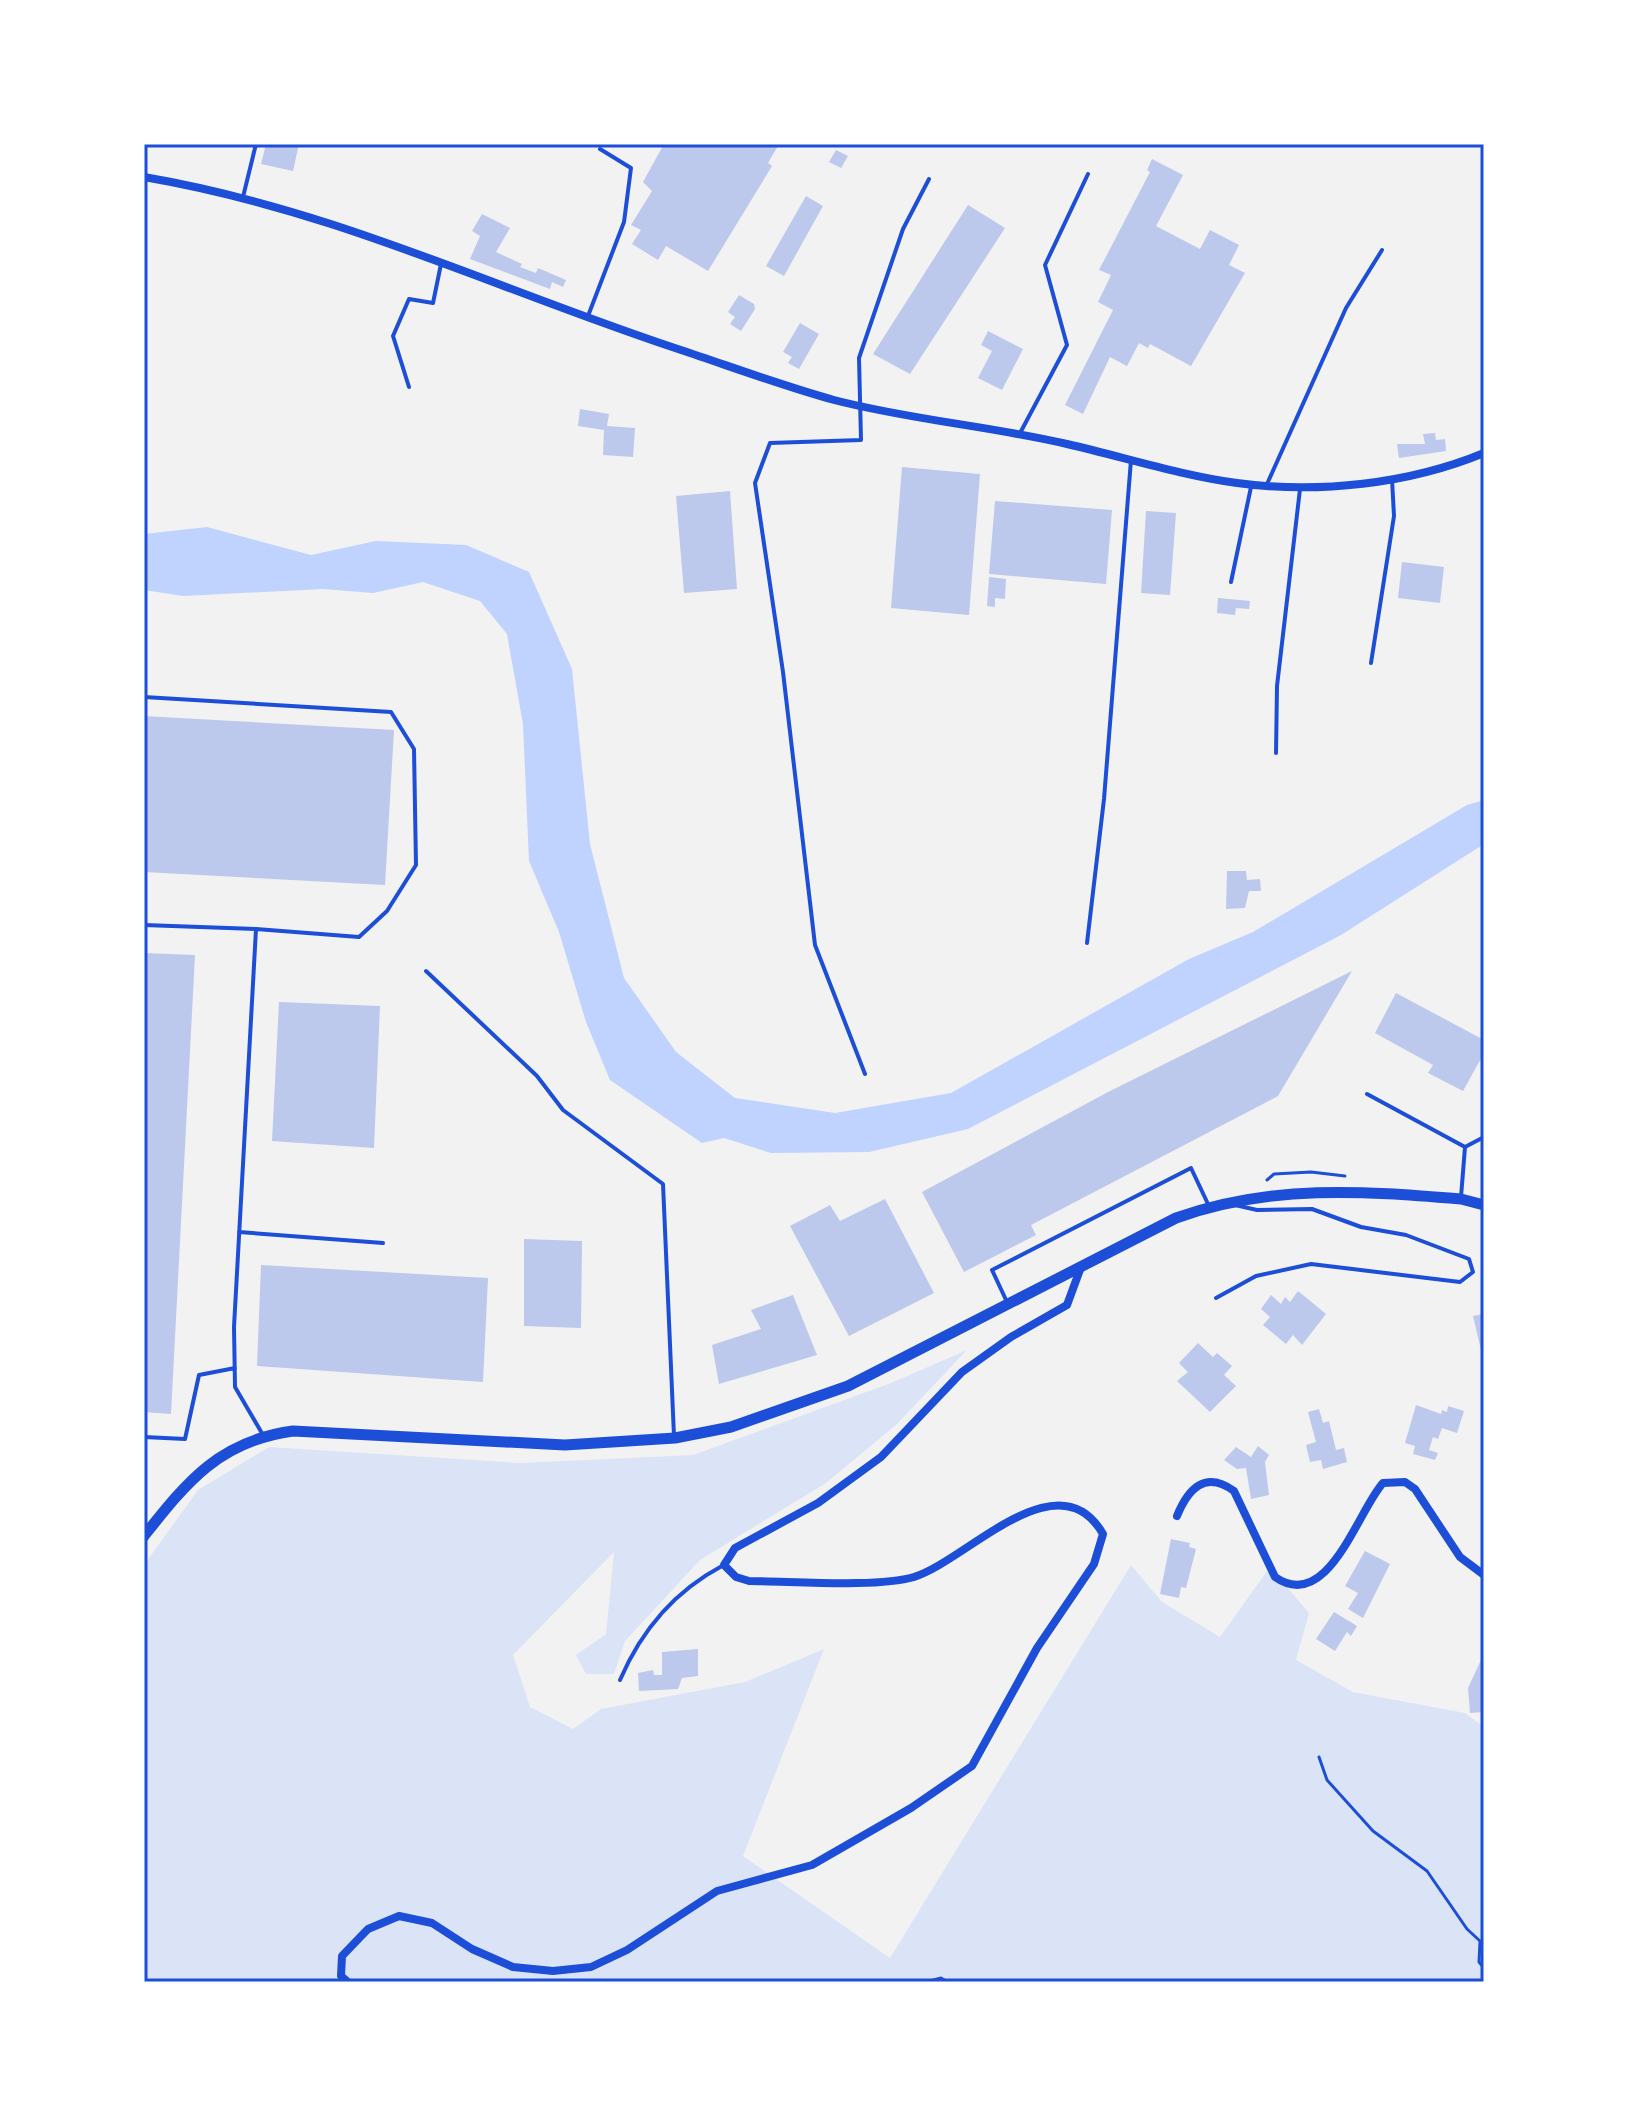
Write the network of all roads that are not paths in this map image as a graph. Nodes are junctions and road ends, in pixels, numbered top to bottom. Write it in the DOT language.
graph roads {
  1 [pos="256,144"];
  2 [pos="600,149"];
  3 [pos="1088,174"];
  4 [pos="144,177"];
  5 [pos="929,179"];
  6 [pos="243,197"];
  7 [pos="1382,250"];
  8 [pos="442,261"];
  9 [pos="588,316"];
  10 [pos="409,387"];
  11 [pos="862,406"];
  12 [pos="1019,435"];
  13 [pos="1484,453"];
  14 [pos="1131,460"];
  15 [pos="1392,479"];
  16 [pos="1251,484"];
  17 [pos="1267,486"];
  18 [pos="1300,488"];
  19 [pos="1231,582"];
  20 [pos="1371,663"];
  21 [pos="144,697"];
  22 [pos="1276,753"];
  23 [pos="144,925"];
  24 [pos="256,929"];
  25 [pos="1087,943"];
  26 [pos="426,971"];
  27 [pos="865,1074"];
  28 [pos="1367,1094"];
  29 [pos="1484,1137"];
  30 [pos="1465,1147"];
  31 [pos="1461,1199"];
  32 [pos="1225,1203"];
  33 [pos="1484,1205"];
  34 [pos="1209,1207"];
  35 [pos="239,1232"];
  36 [pos="383,1243"];
  37 [pos="1081,1267"];
  38 [pos="1216,1298"];
  39 [pos="1007,1302"];
  40 [pos="235,1368"];
  41 [pos="263,1435"];
  42 [pos="144,1437"];
  43 [pos="675,1438"];
  44 [pos="1177,1516"];
  45 [pos="144,1536"];
  46 [pos="724,1565"];
  47 [pos="1484,1575"];
  48 [pos="620,1680"];
  49 [pos="348,1982"];
  1 -- 6 [label="lane"];
  2 -- 9 [label="lane"];
  3 -- 12 [label="lane"];
  4 -- 6 [label="street"];
  5 -- 11 [label="lane"];
  6 -- 8 [label="street"];
  7 -- 17 [label="lane"];
  8 -- 9 [label="street"];
  8 -- 10 [label="lane"];
  9 -- 11 [label="street"];
  11 -- 12 [label="street"];
  11 -- 27 [label="lane"];
  12 -- 14 [label="street"];
  13 -- 15 [label="street"];
  14 -- 16 [label="street"];
  14 -- 25 [label="lane"];
  15 -- 18 [label="street"];
  15 -- 20 [label="lane"];
  16 -- 17 [label="street"];
  16 -- 19 [label="lane"];
  17 -- 18 [label="street"];
  18 -- 22 [label="lane"];
  21 -- 24 [label="lane"];
  23 -- 24 [label="lane"];
  24 -- 35 [label="lane"];
  26 -- 43 [label="lane"];
  28 -- 30 [label="lane"];
  29 -- 30 [label="lane"];
  30 -- 31 [label="lane"];
  31 -- 32 [label="main road"];
  31 -- 33 [label="main road"];
  32 -- 34 [label="main road"];
  32 -- 38 [label="lane"];
  34 -- 37 [label="main road"];
  34 -- 39 [label="lane"];
  35 -- 36 [label="lane"];
  35 -- 40 [label="lane"];
  37 -- 39 [label="main road"];
  37 -- 46 [label="street"];
  39 -- 43 [label="main road"];
  40 -- 41 [label="lane"];
  40 -- 42 [label="lane"];
  41 -- 43 [label="main road"];
  41 -- 45 [label="main road"];
  44 -- 47 [label="street"];
  46 -- 48 [label="lane"];
  46 -- 49 [label="street"];
}
